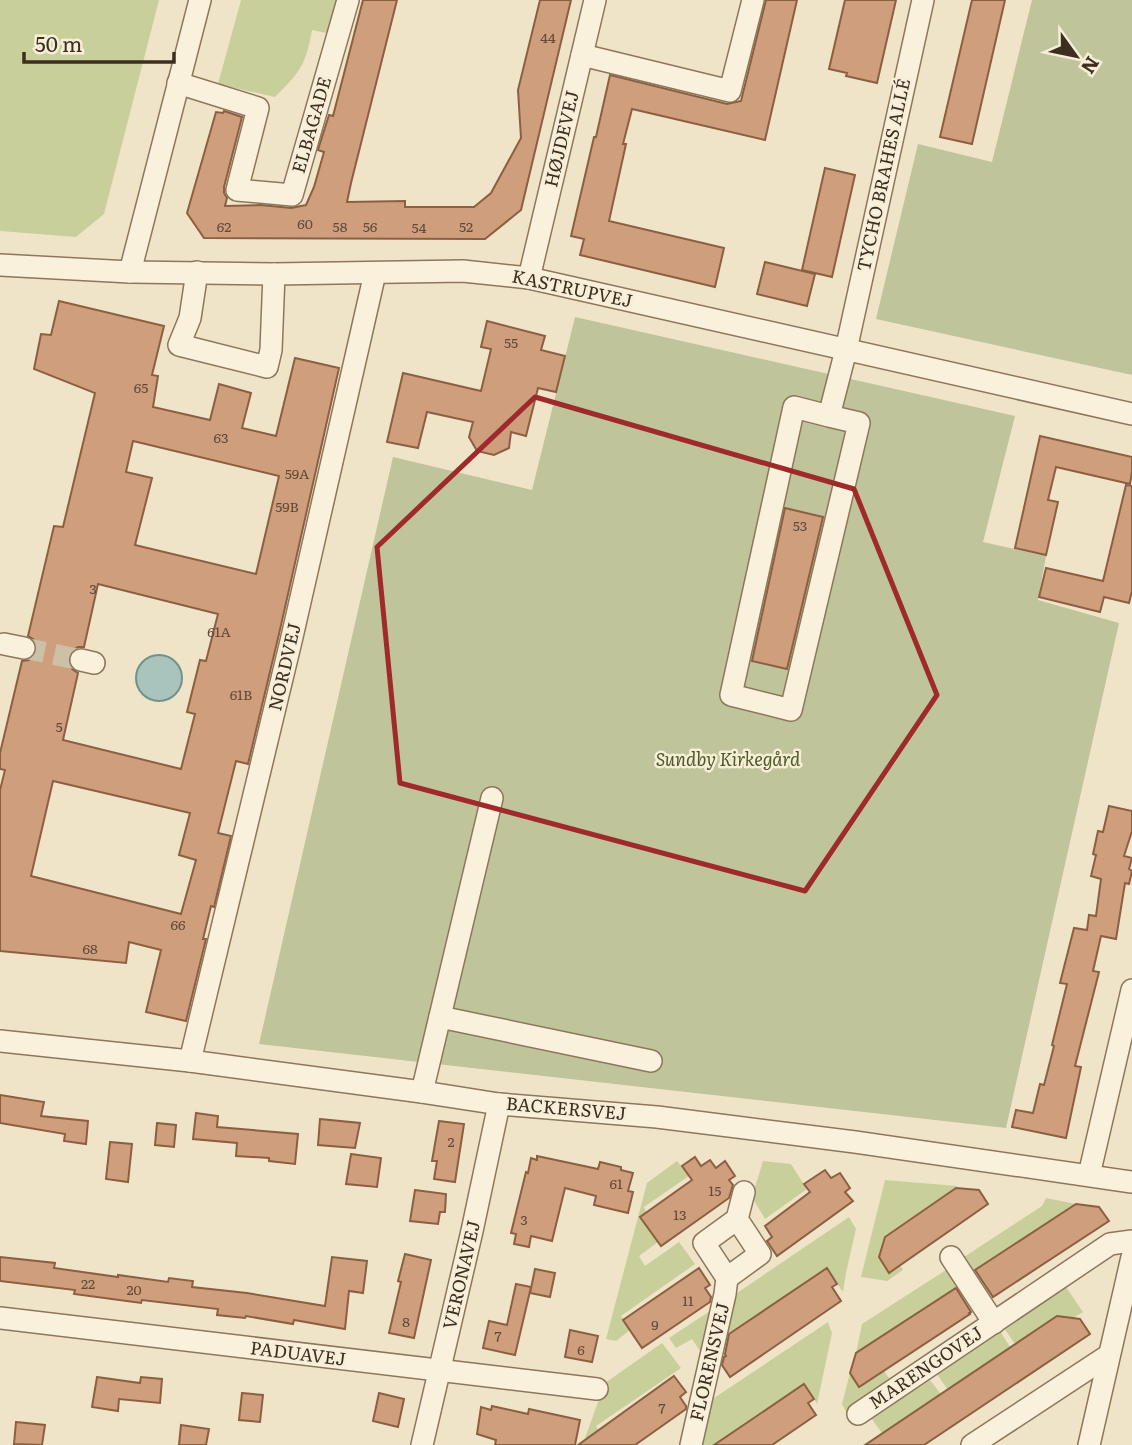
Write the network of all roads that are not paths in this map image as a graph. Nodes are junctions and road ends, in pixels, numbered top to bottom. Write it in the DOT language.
graph roads {
  1 [pos="200,0"];
  2 [pos="348,0"];
  3 [pos="596,0"];
  4 [pos="753,0"];
  5 [pos="923,0"];
  6 [pos="582,55"];
  7 [pos="177,83"];
  8 [pos="0,265"];
  9 [pos="130,272"];
  10 [pos="197,272"];
  11 [pos="375,273"];
  12 [pos="274,274"];
  13 [pos="529,278"];
  14 [pos="846,350"];
  15 [pos="1132,414"];
  16 [pos="829,415"];
  17 [pos="492,798"];
  18 [pos="1132,990"];
  19 [pos="440,1017"];
  20 [pos="0,1041"];
  21 [pos="190,1060"];
  22 [pos="651,1061"];
  23 [pos="422,1092"];
  24 [pos="499,1104"];
  25 [pos="1090,1175"];
  26 [pos="1132,1182"];
  27 [pos="744,1192"];
  28 [pos="737,1219"];
  29 [pos="1132,1241"];
  30 [pos="951,1257"];
  31 [pos="1132,1257"];
  32 [pos="727,1278"];
  33 [pos="1129,1283"];
  34 [pos="0,1318"];
  35 [pos="994,1322"];
  36 [pos="1109,1355"];
  37 [pos="440,1371"];
  38 [pos="597,1389"];
  39 [pos="858,1414"];
  40 [pos="422,1445"];
  41 [pos="691,1445"];
  42 [pos="972,1445"];
  43 [pos="1089,1445"];
  1 -- 7 [label="street"];
  2 -- 7 [label="street, ELBAGADE"];
  3 -- 6 [label="street, HØJDEVEJ"];
  4 -- 6 [label="street"];
  5 -- 14 [label="street, TYCHO BRAHES ALLÉ"];
  6 -- 13 [label="street, HØJDEVEJ"];
  7 -- 9 [label="street"];
  8 -- 9 [label="street, KASTRUPVEJ"];
  9 -- 10 [label="street, KASTRUPVEJ"];
  10 -- 12 [label="street, KASTRUPVEJ"];
  10 -- 12 [label="street"];
  11 -- 12 [label="street, KASTRUPVEJ"];
  11 -- 13 [label="street, KASTRUPVEJ"];
  11 -- 21 [label="street, NORDVEJ"];
  13 -- 14 [label="street, KASTRUPVEJ"];
  14 -- 15 [label="street, KASTRUPVEJ"];
  14 -- 16 [label="street, TYCHO BRAHES ALLÉ"];
  16 -- 16 [label="street"];
  17 -- 19 [label="street"];
  18 -- 25 [label="street"];
  19 -- 22 [label="street"];
  19 -- 23 [label="street"];
  20 -- 21 [label="street, BACKERSVEJ"];
  21 -- 23 [label="street, BACKERSVEJ"];
  23 -- 24 [label="street, BACKERSVEJ"];
  24 -- 25 [label="street, BACKERSVEJ"];
  24 -- 37 [label="street, VERONAVEJ"];
  25 -- 26 [label="street, BACKERSVEJ"];
  27 -- 28 [label="street"];
  28 -- 32 [label="street, FLORENSVEJ"];
  28 -- 32 [label="street, FLORENSVEJ"];
  29 -- 35 [label="street, MARENGOVEJ"];
  30 -- 35 [label="street, MARENGOVEJ"];
  31 -- 33 [label="street"];
  32 -- 41 [label="street, FLORENSVEJ"];
  33 -- 36 [label="street"];
  34 -- 37 [label="street, PADUAVEJ"];
  35 -- 39 [label="street, MARENGOVEJ"];
  36 -- 42 [label="street"];
  36 -- 43 [label="street"];
  37 -- 38 [label="street, PADUAVEJ"];
  37 -- 40 [label="street, VERONAVEJ"];
}
